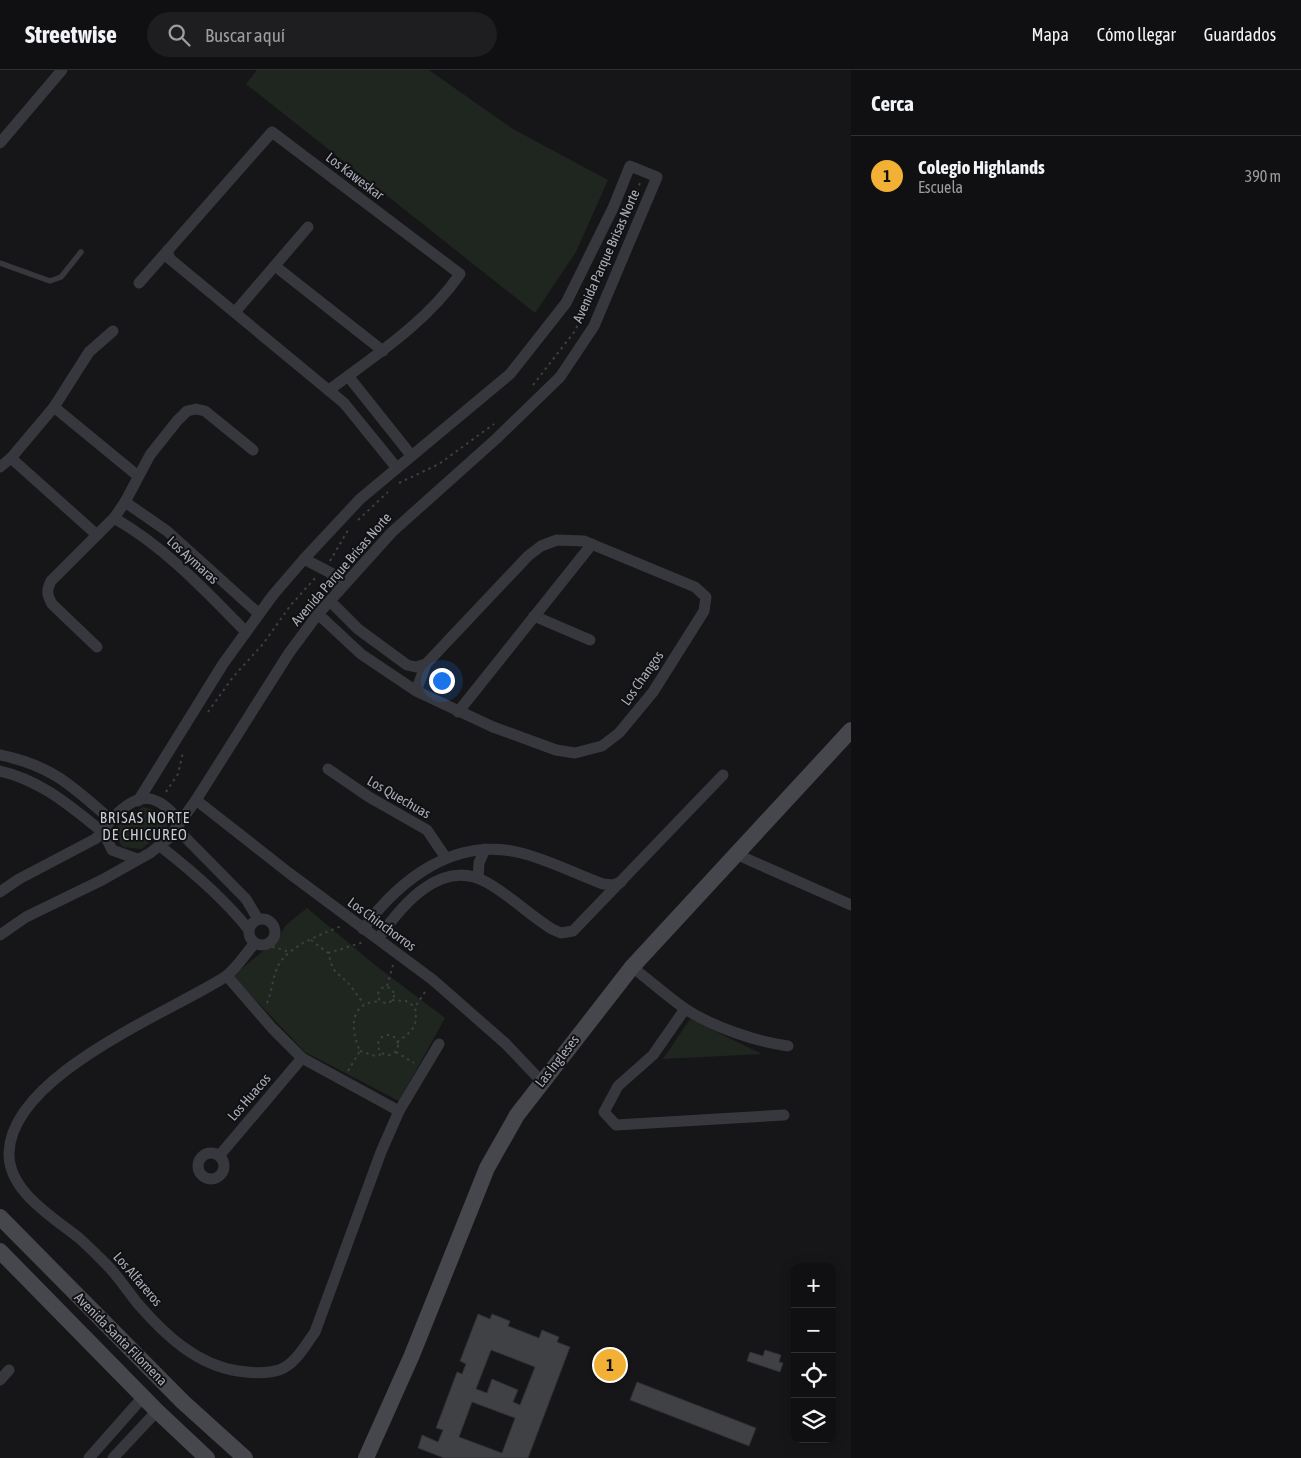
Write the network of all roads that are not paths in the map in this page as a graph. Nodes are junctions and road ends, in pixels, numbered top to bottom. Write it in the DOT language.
graph roads {
  1 [pos="62,70"];
  2 [pos="0,143"];
  3 [pos="308,227"];
  4 [pos="167,251"];
  5 [pos="81,252"];
  6 [pos="0,263"];
  7 [pos="275,266"];
  8 [pos="139,283"];
  9 [pos="235,312"];
  10 [pos="112,331"];
  11 [pos="383,351"];
  12 [pos="348,376"];
  13 [pos="329,390"];
  14 [pos="54,407"];
  15 [pos="253,450"];
  16 [pos="411,455"];
  17 [pos="11,458"];
  18 [pos="0,467"];
  19 [pos="396,467"];
  20 [pos="138,476"];
  21 [pos="125,502"];
  22 [pos="114,518"];
  23 [pos="97,535"];
  24 [pos="592,544"];
  25 [pos="304,559"];
  26 [pos="340,591"];
  27 [pos="330,601"];
  28 [pos="260,614"];
  29 [pos="318,614"];
  30 [pos="534,616"];
  31 [pos="246,632"];
  32 [pos="590,640"];
  33 [pos="97,647"];
  34 [pos="426,664"];
  35 [pos="416,691"];
  36 [pos="458,712"];
  37 [pos="851,730"];
  38 [pos="0,755"];
  39 [pos="328,769"];
  40 [pos="0,771"];
  41 [pos="723,775"];
  42 [pos="196,800"];
  43 [pos="138,801"];
  44 [pos="111,820"];
  45 [pos="178,825"];
  46 [pos="104,833"];
  47 [pos="160,846"];
  48 [pos="485,849"];
  49 [pos="738,856"];
  50 [pos="446,858"];
  51 [pos="137,859"];
  52 [pos="478,878"];
  53 [pos="593,880"];
  54 [pos="621,882"];
  55 [pos="0,892"];
  56 [pos="851,905"];
  57 [pos="598,906"];
  58 [pos="258,919"];
  59 [pos="363,929"];
  60 [pos="249,930"];
  61 [pos="0,935"];
  62 [pos="378,939"];
  63 [pos="259,944"];
  64 [pos="632,967"];
  65 [pos="227,976"];
  66 [pos="685,1009"];
  67 [pos="439,1044"];
  68 [pos="788,1046"];
  69 [pos="302,1058"];
  70 [pos="541,1081"];
  71 [pos="399,1111"];
  72 [pos="784,1115"];
  73 [pos="219,1156"];
  74 [pos="0,1217"];
  75 [pos="0,1251"];
  76 [pos="9,1370"];
  77 [pos="0,1380"];
  78 [pos="143,1397"];
  79 [pos="157,1412"];
  80 [pos="89,1458"];
  81 [pos="114,1458"];
  82 [pos="207,1458"];
  83 [pos="244,1458"];
  84 [pos="366,1458"];
  1 -- 2 [label="street"];
  3 -- 7 [label="street"];
  4 -- 8 [label="street, Los Kaweskar"];
  4 -- 9 [label="street"];
  4 -- 11 [label="street, Los Kaweskar"];
  5 -- 6 [label="lane"];
  7 -- 9 [label="street"];
  7 -- 11 [label="street"];
  9 -- 13 [label="street"];
  10 -- 14 [label="street"];
  11 -- 12 [label="street, Los Kaweskar"];
  12 -- 13 [label="street, Los Kaweskar"];
  12 -- 16 [label="street"];
  13 -- 19 [label="street"];
  14 -- 17 [label="street"];
  14 -- 20 [label="street"];
  15 -- 20 [label="street"];
  16 -- 19 [label="street, Avenida Parque Brisas Norte"];
  16 -- 26 [label="street, Avenida Parque Brisas Norte"];
  17 -- 18 [label="street"];
  17 -- 23 [label="street"];
  19 -- 25 [label="street, Avenida Parque Brisas Norte"];
  20 -- 21 [label="street"];
  21 -- 22 [label="street"];
  21 -- 28 [label="street, Los Aymaras"];
  22 -- 23 [label="street"];
  22 -- 31 [label="street, Los Aymaras"];
  23 -- 33 [label="street"];
  24 -- 30 [label="street"];
  24 -- 34 [label="street, Los Changos"];
  24 -- 36 [label="street, Los Changos"];
  25 -- 26 [label="street"];
  25 -- 28 [label="street, Avenida Parque Brisas Norte"];
  26 -- 27 [label="street, Avenida Parque Brisas Norte"];
  27 -- 29 [label="street, Avenida Parque Brisas Norte"];
  27 -- 34 [label="street"];
  28 -- 31 [label="street, Avenida Parque Brisas Norte"];
  29 -- 35 [label="street, Los Changos"];
  29 -- 42 [label="street, Avenida Parque Brisas Norte"];
  30 -- 32 [label="street"];
  30 -- 36 [label="street"];
  31 -- 43 [label="street, Avenida Parque Brisas Norte"];
  34 -- 35 [label="street, Los Changos"];
  35 -- 36 [label="street, Los Changos"];
  37 -- 49 [label="street, Las Ingleses"];
  38 -- 44 [label="street"];
  39 -- 50 [label="street, Los Quechuas"];
  40 -- 46 [label="street"];
  41 -- 54 [label="street"];
  42 -- 45 [label="street, Avenida Parque Brisas Norte"];
  42 -- 59 [label="street, Los Chinchorros"];
  43 -- 44 [label="street, Avenida Parque Brisas Norte"];
  43 -- 45 [label="street"];
  44 -- 46 [label="street, Avenida Parque Brisas Norte"];
  45 -- 47 [label="street, Avenida Parque Brisas Norte"];
  45 -- 58 [label="street"];
  46 -- 51 [label="street"];
  46 -- 55 [label="street"];
  47 -- 51 [label="street, Avenida Parque Brisas Norte"];
  47 -- 60 [label="street"];
  48 -- 50 [label="street"];
  48 -- 52 [label="street"];
  48 -- 53 [label="street"];
  49 -- 56 [label="street"];
  49 -- 64 [label="street, Las Ingleses"];
  50 -- 59 [label="street"];
  51 -- 61 [label="street, Avenida Parque Brisas Norte"];
  52 -- 57 [label="street"];
  52 -- 62 [label="street"];
  53 -- 54 [label="street"];
  53 -- 57 [label="street"];
  54 -- 57 [label="street"];
  58 -- 60 [label="street"];
  58 -- 63 [label="street"];
  59 -- 62 [label="street, Los Chinchorros"];
  60 -- 63 [label="street"];
  62 -- 70 [label="street, Los Chinchorros"];
  63 -- 65 [label="street, Los Alfareros"];
  64 -- 66 [label="street"];
  64 -- 70 [label="street, Las Ingleses"];
  65 -- 69 [label="street"];
  65 -- 71 [label="street, Los Alfareros"];
  66 -- 68 [label="street"];
  66 -- 72 [label="street"];
  67 -- 71 [label="street, Los Alfareros"];
  69 -- 71 [label="street"];
  69 -- 73 [label="street, Los Huacos"];
  70 -- 84 [label="street, Las Ingleses"];
  74 -- 83 [label="street, Avenida Santa Filomena"];
  75 -- 78 [label="street, Avenida Santa Filomena"];
  76 -- 77 [label="street"];
  78 -- 79 [label="street, Avenida Santa Filomena"];
  78 -- 80 [label="street"];
  79 -- 81 [label="street"];
  79 -- 82 [label="street, Avenida Santa Filomena"];
}
